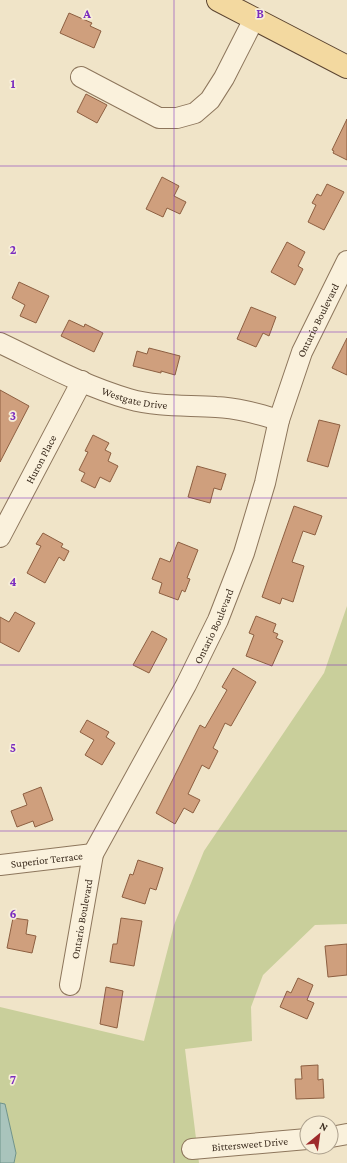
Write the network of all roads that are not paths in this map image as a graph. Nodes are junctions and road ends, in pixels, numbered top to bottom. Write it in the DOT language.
graph roads {
  1 [pos="218,0"];
  2 [pos="254,19"];
  3 [pos="347,67"];
  4 [pos="81,77"];
  5 [pos="347,261"];
  6 [pos="0,344"];
  7 [pos="82,381"];
  8 [pos="279,420"];
  9 [pos="0,537"];
  10 [pos="93,854"];
  11 [pos="0,864"];
  12 [pos="70,985"];
  13 [pos="299,1140"];
  14 [pos="192,1149"];
  1 -- 2 [label="main road"];
  2 -- 3 [label="main road"];
  2 -- 4 [label="street"];
  5 -- 8 [label="street, Ontario Boulevard"];
  6 -- 7 [label="street, Westgate Drive"];
  7 -- 8 [label="street, Westgate Drive"];
  7 -- 9 [label="street, Huron Place"];
  8 -- 10 [label="street, Ontario Boulevard"];
  10 -- 11 [label="street, Superior Terrace"];
  10 -- 12 [label="street, Ontario Boulevard"];
  13 -- 14 [label="street, Bittersweet Drive"];
}
